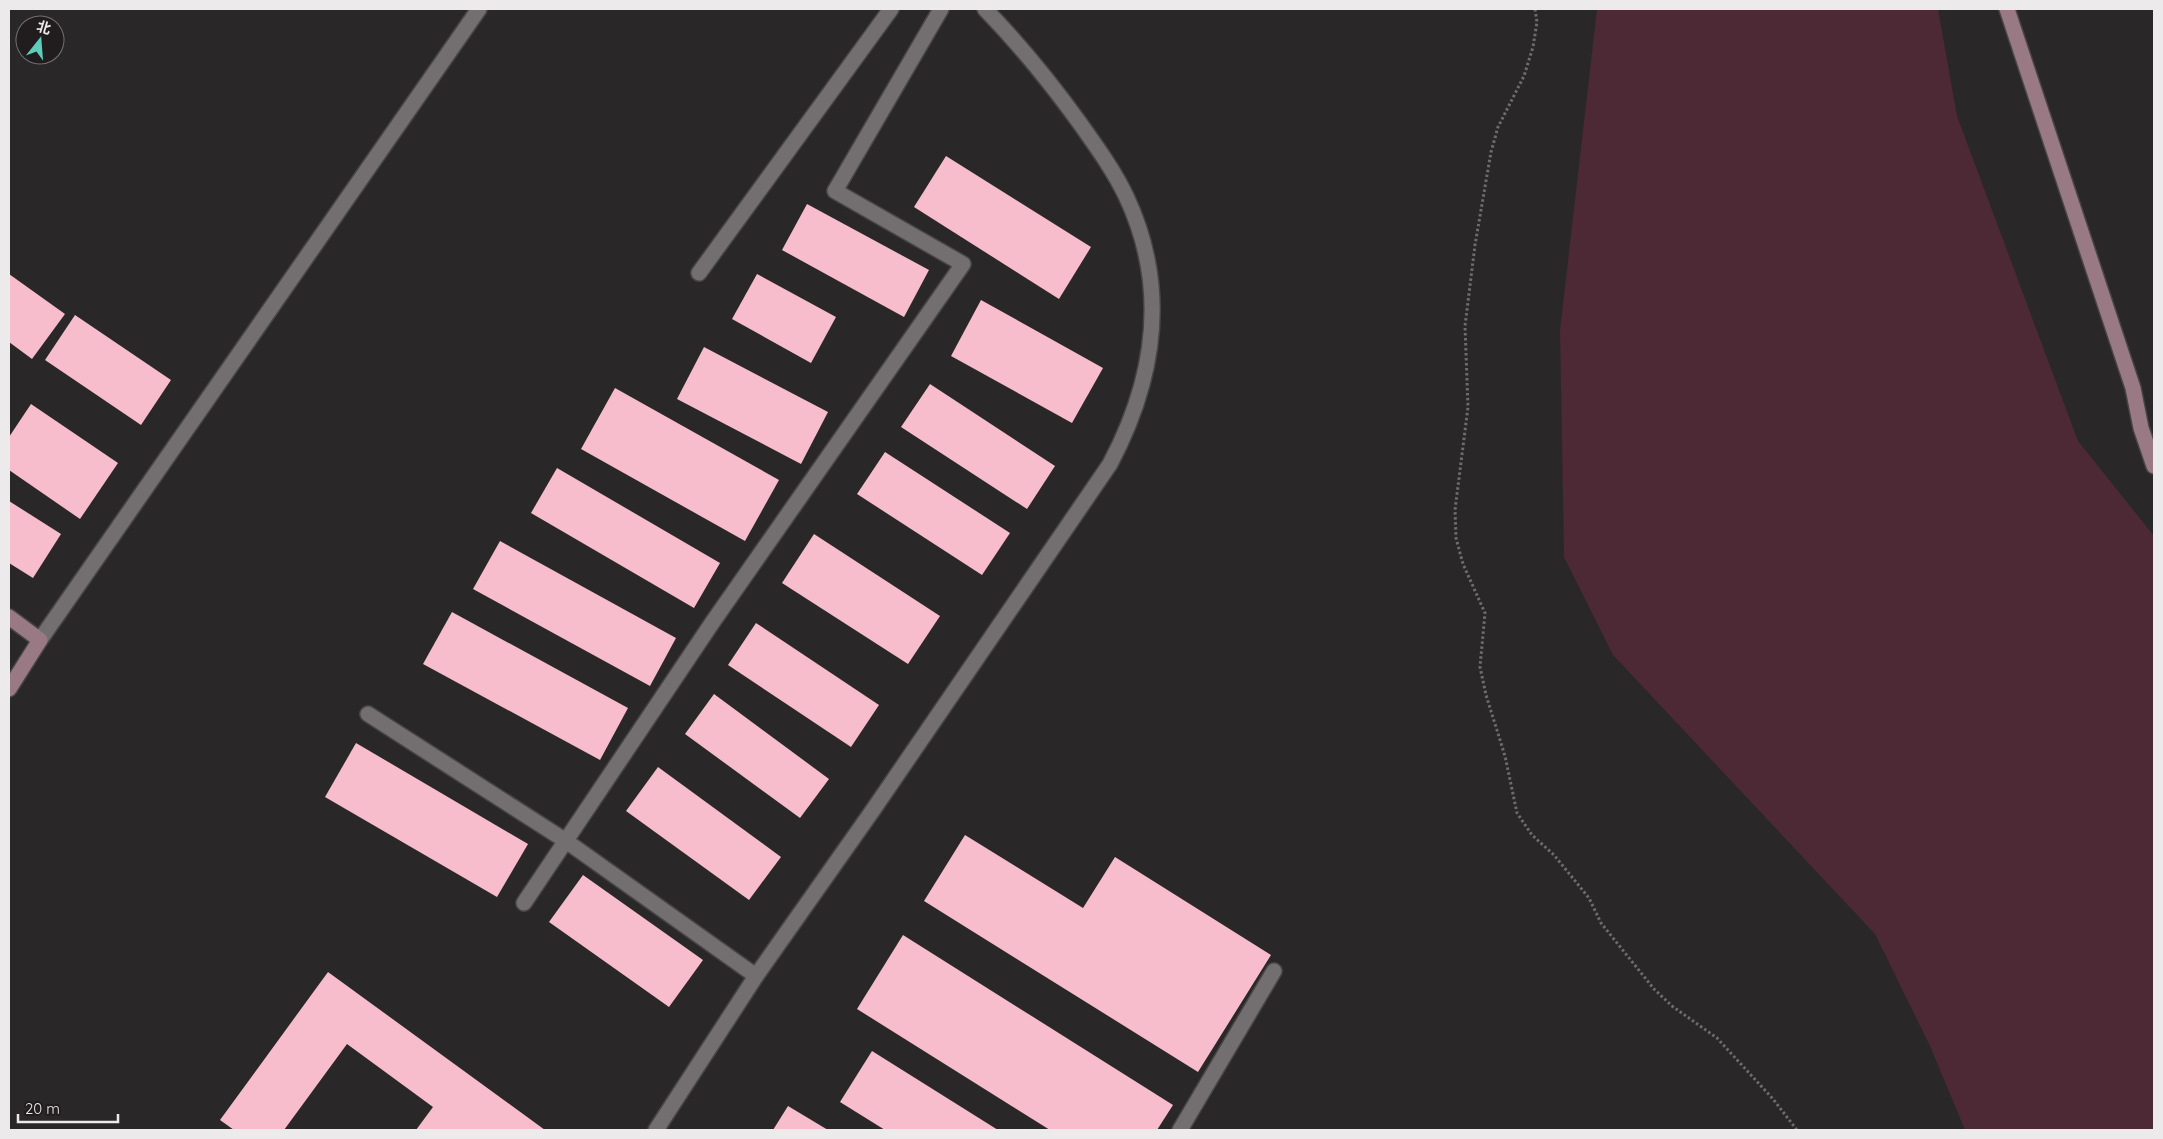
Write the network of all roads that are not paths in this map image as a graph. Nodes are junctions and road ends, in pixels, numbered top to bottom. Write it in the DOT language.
graph roads {
  1 [pos="479,9"];
  2 [pos="891,9"];
  3 [pos="941,9"];
  4 [pos="985,9"];
  5 [pos="2007,9"];
  6 [pos="700,273"];
  7 [pos="2154,466"];
  8 [pos="9,617"];
  9 [pos="40,640"];
  10 [pos="9,689"];
  11 [pos="368,714"];
  12 [pos="566,841"];
  13 [pos="524,903"];
  14 [pos="1274,971"];
  15 [pos="756,976"];
  16 [pos="656,1130"];
  17 [pos="1180,1130"];
  1 -- 9 [label="street"];
  2 -- 6 [label="street"];
  3 -- 12 [label="street"];
  4 -- 15 [label="street"];
  5 -- 7 [label="street"];
  8 -- 9 [label="street"];
  9 -- 10 [label="street"];
  11 -- 12 [label="street"];
  12 -- 13 [label="street"];
  12 -- 15 [label="street"];
  14 -- 17 [label="street"];
  15 -- 16 [label="street"];
}
